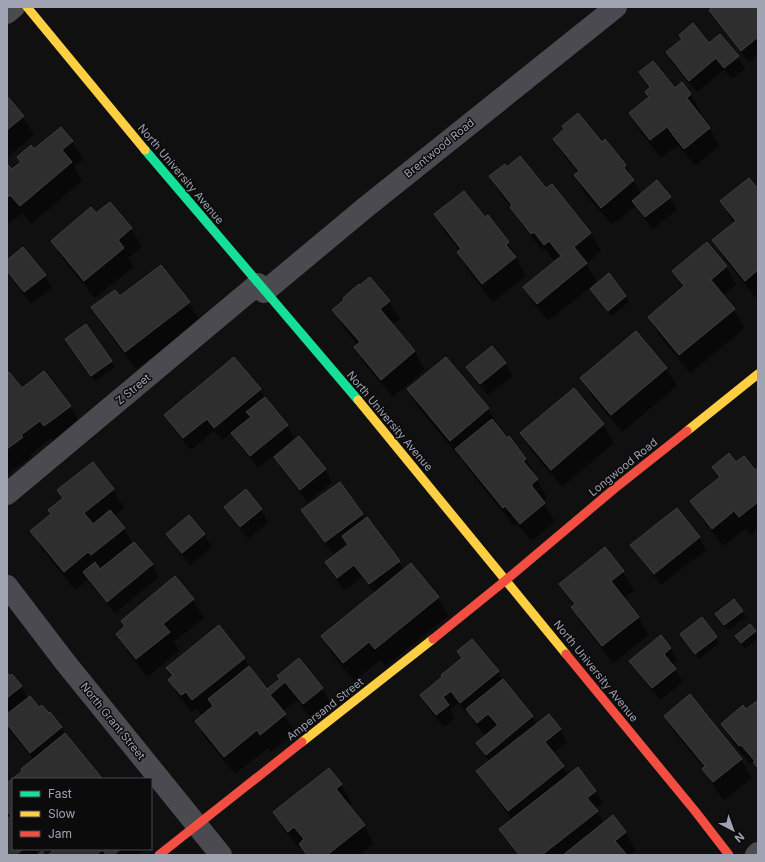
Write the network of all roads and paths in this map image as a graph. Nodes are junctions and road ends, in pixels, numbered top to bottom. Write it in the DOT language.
graph roads {
  1 [pos="14,7"];
  2 [pos="27,7"];
  3 [pos="616,7"];
  4 [pos="7,13"];
  5 [pos="261,288"];
  6 [pos="758,374"];
  7 [pos="7,494"];
  8 [pos="506,580"];
  9 [pos="7,586"];
  10 [pos="196,825"];
  11 [pos="159,855"];
  12 [pos="221,855"];
  13 [pos="729,855"];
  1 -- 4 [label="street"];
  2 -- 5 [label="street, North University Avenue"];
  3 -- 5 [label="street, Brentwood Road"];
  5 -- 7 [label="street, Z Street"];
  5 -- 8 [label="street, North University Avenue"];
  6 -- 8 [label="street, Longwood Road"];
  8 -- 10 [label="street, Ampersand Street"];
  8 -- 13 [label="street, North University Avenue"];
  9 -- 10 [label="street, North Grant Street"];
  10 -- 11 [label="street, Ampersand Street"];
  10 -- 12 [label="street, North Grant Street"];
}
